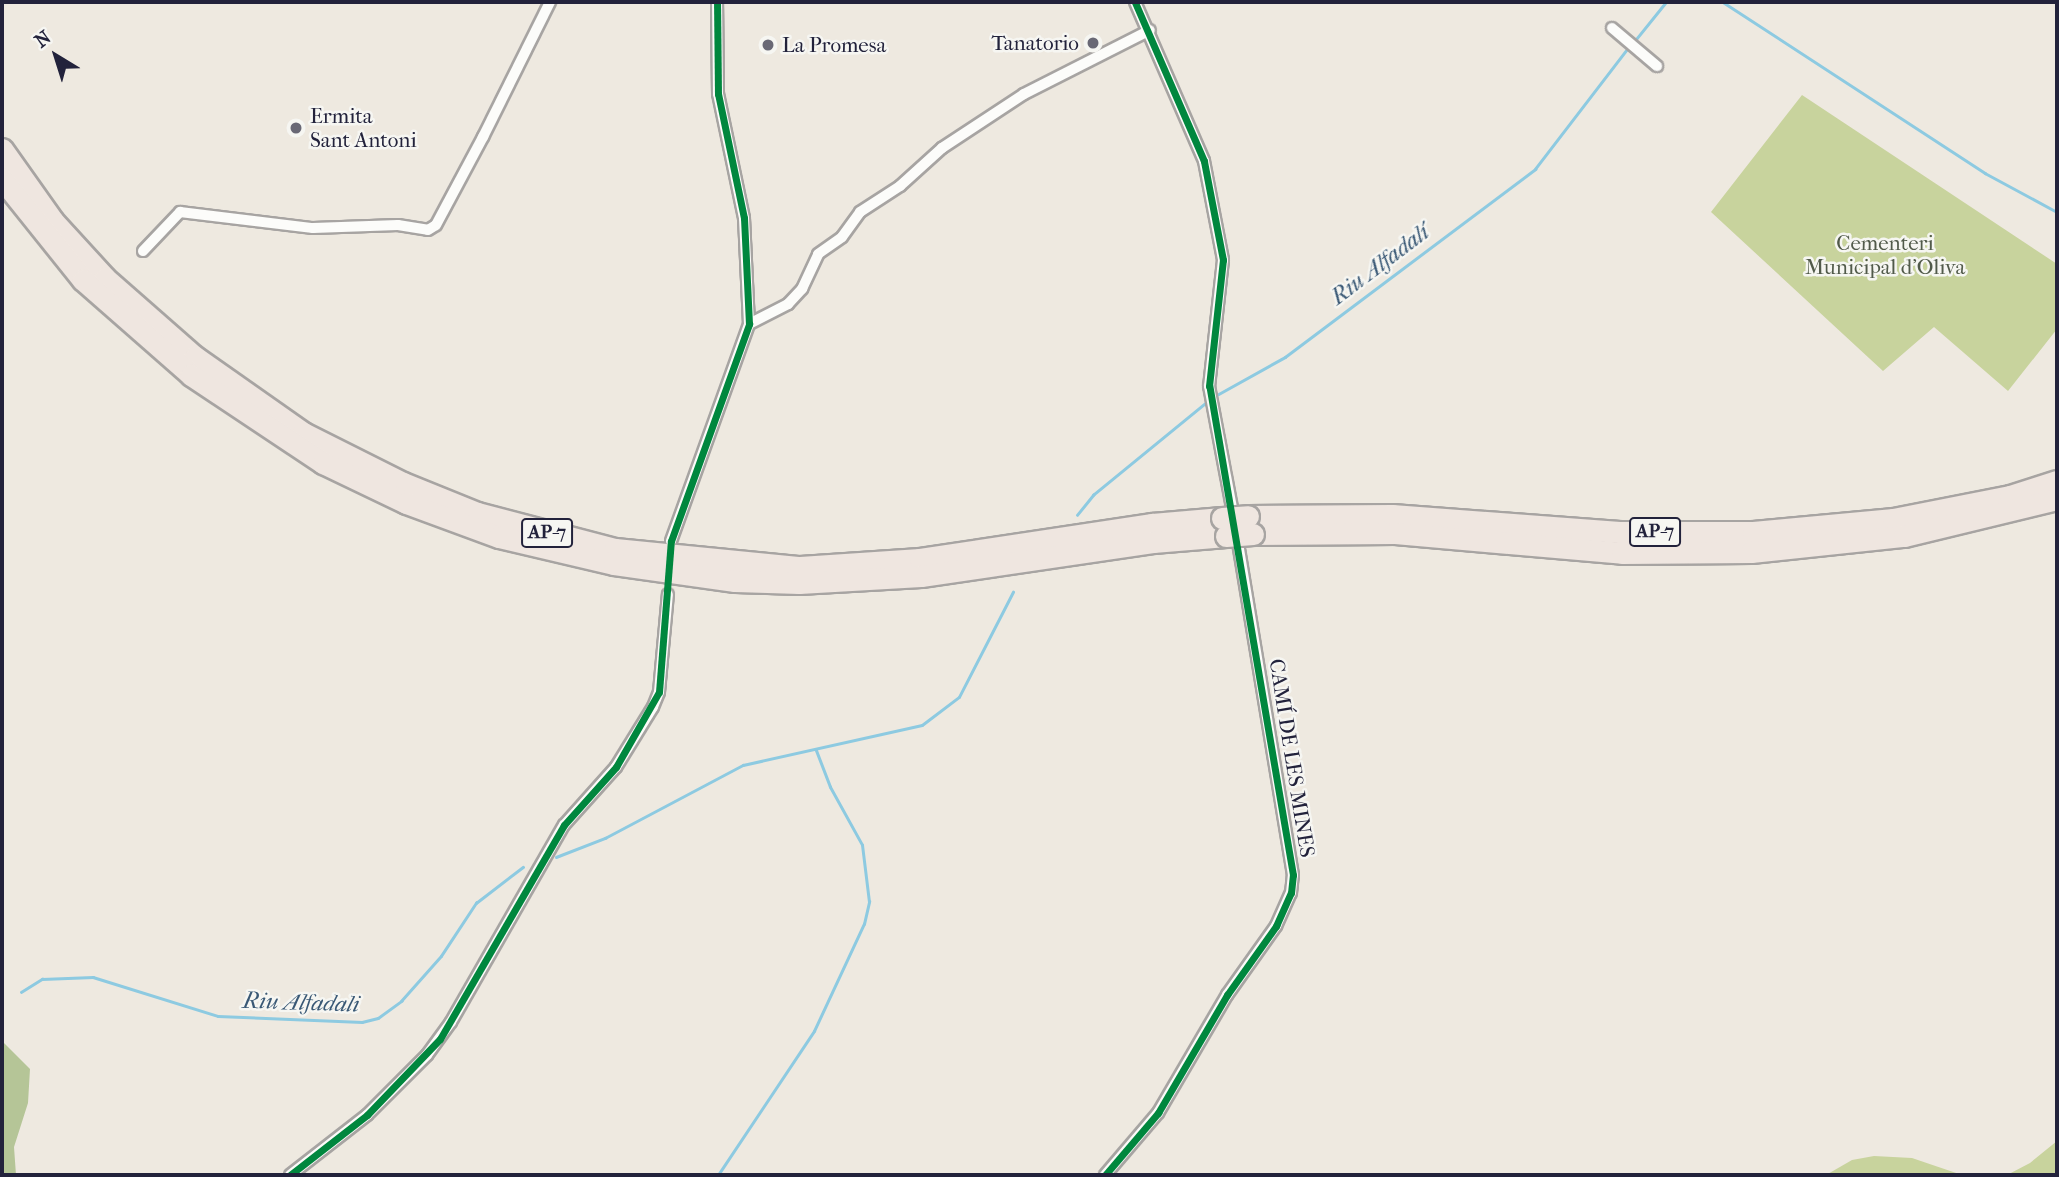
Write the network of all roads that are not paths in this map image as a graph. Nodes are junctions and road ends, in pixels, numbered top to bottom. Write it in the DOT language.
graph roads {
  1 [pos="550,2"];
  2 [pos="717,2"];
  3 [pos="1135,2"];
  4 [pos="1150,30"];
  5 [pos="1615,31"];
  6 [pos="1657,66"];
  7 [pos="2,149"];
  8 [pos="2,179"];
  9 [pos="143,251"];
  10 [pos="750,324"];
  11 [pos="2057,481"];
  12 [pos="2057,499"];
  13 [pos="1237,526"];
  14 [pos="671,541"];
  15 [pos="668,594"];
  16 [pos="290,1175"];
  17 [pos="1105,1175"];
  1 -- 9 [label="street"];
  2 -- 10 [label="street"];
  3 -- 4 [label="street, CAMÍ DE LES MINES"];
  4 -- 10 [label="street"];
  4 -- 13 [label="street, CAMÍ DE LES MINES"];
  5 -- 6 [label="street"];
  7 -- 13 [label="highway, AP-7"];
  8 -- 13 [label="highway, AP-7"];
  10 -- 14 [label="street"];
  11 -- 13 [label="highway, AP-7"];
  12 -- 13 [label="highway, AP-7"];
  13 -- 17 [label="street, CAMÍ DE LES MINES"];
  15 -- 16 [label="street"];
}
